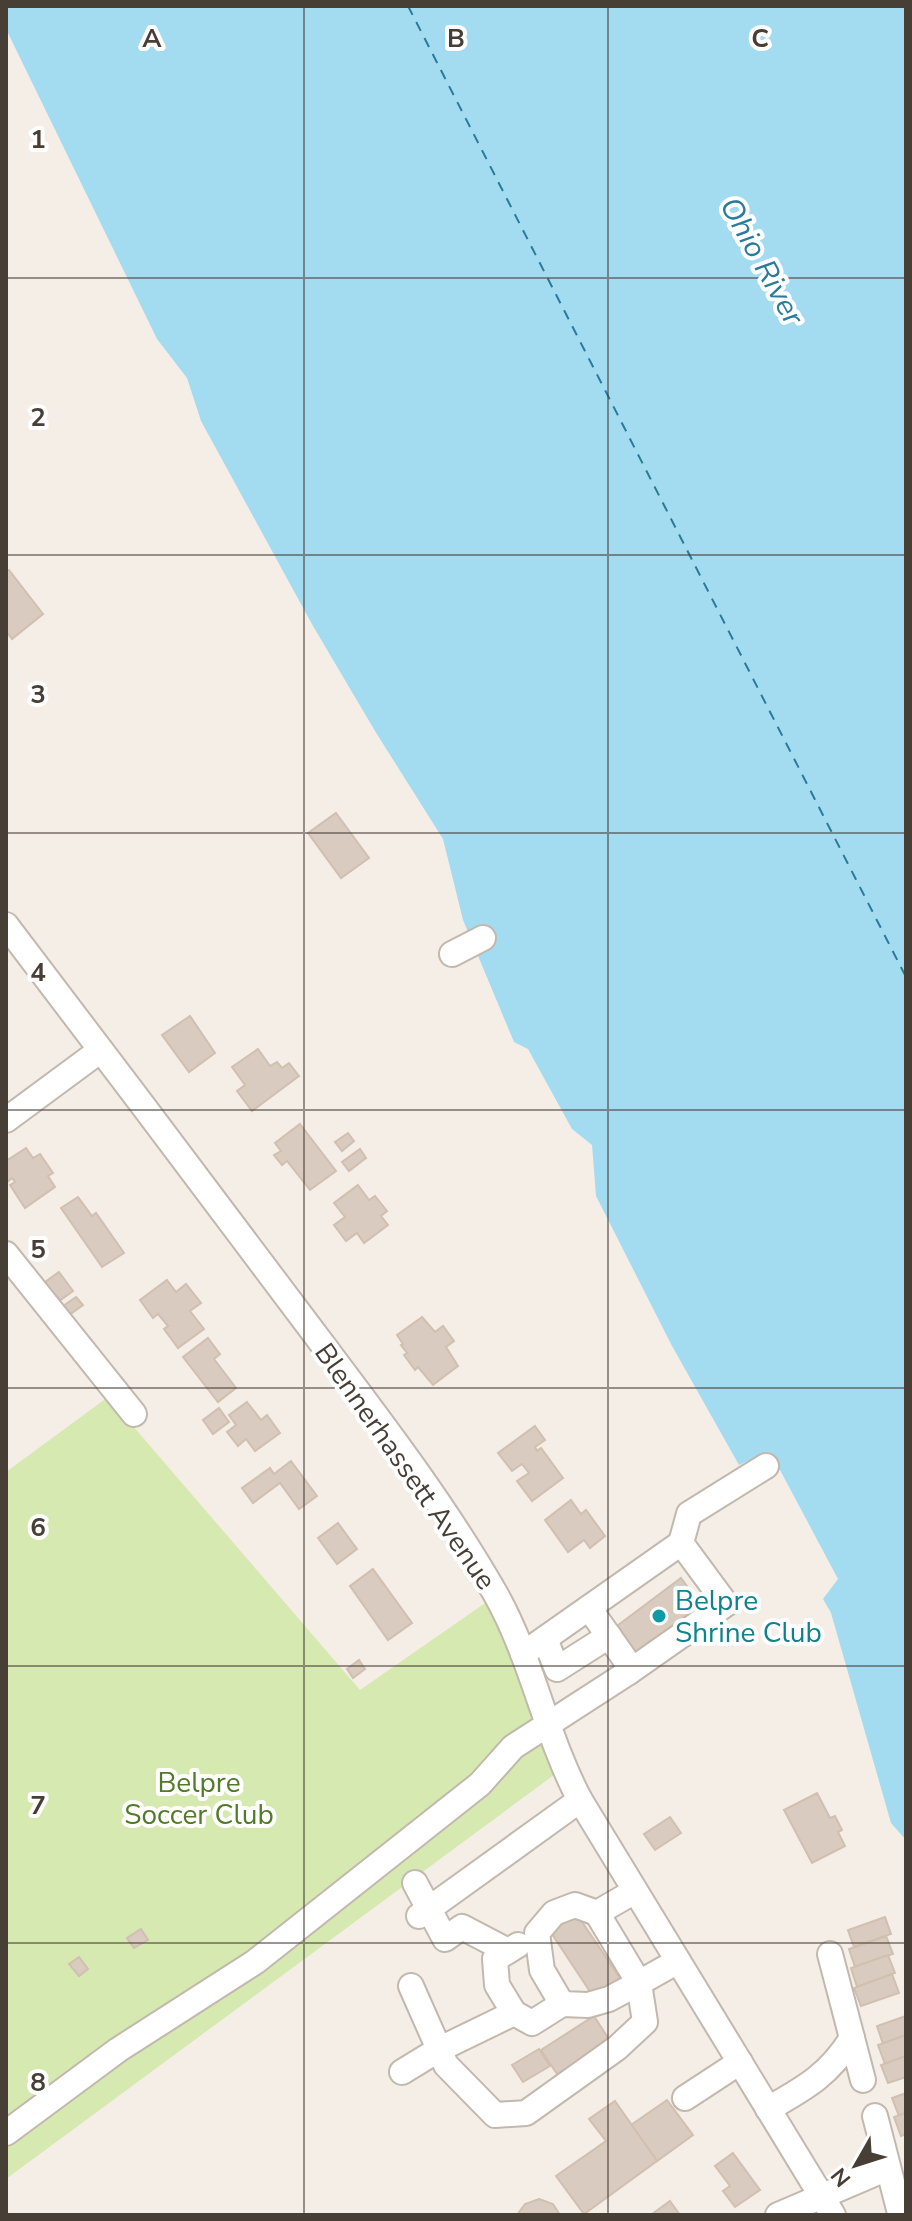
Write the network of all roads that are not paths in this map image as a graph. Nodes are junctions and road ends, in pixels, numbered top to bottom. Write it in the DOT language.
graph roads {
  1 [pos="6,925"];
  2 [pos="483,938"];
  3 [pos="452,954"];
  4 [pos="101,1052"];
  5 [pos="6,1120"];
  6 [pos="6,1254"];
  7 [pos="134,1414"];
  8 [pos="766,1466"];
  9 [pos="681,1543"];
  10 [pos="589,1608"];
  11 [pos="609,1636"];
  12 [pos="545,1639"];
  13 [pos="523,1654"];
  14 [pos="629,1672"];
  15 [pos="549,1724"];
  16 [pos="580,1800"];
  17 [pos="415,1883"];
  18 [pos="635,1891"];
  19 [pos="423,1912"];
  20 [pos="597,1913"];
  21 [pos="537,1933"];
  22 [pos="508,1951"];
  23 [pos="830,1954"];
  24 [pos="678,1961"];
  25 [pos="639,1983"];
  26 [pos="411,1986"];
  27 [pos="562,2004"];
  28 [pos="514,2013"];
  29 [pos="852,2038"];
  30 [pos="438,2050"];
  31 [pos="740,2062"];
  32 [pos="402,2072"];
  33 [pos="863,2080"];
  34 [pos="685,2098"];
  35 [pos="768,2109"];
  36 [pos="875,2116"];
  37 [pos="6,2133"];
  38 [pos="888,2168"];
  39 [pos="827,2205"];
  40 [pos="900,2213"];
  41 [pos="778,2215"];
  1 -- 4 [label="street, Blennerhassett Avenue"];
  2 -- 3 [label="street"];
  4 -- 5 [label="street"];
  4 -- 13 [label="street, Blennerhassett Avenue"];
  6 -- 7 [label="street"];
  8 -- 9 [label="street"];
  9 -- 10 [label="street"];
  9 -- 14 [label="street"];
  10 -- 11 [label="street"];
  10 -- 12 [label="street"];
  11 -- 12 [label="street"];
  11 -- 14 [label="street"];
  12 -- 13 [label="street"];
  13 -- 15 [label="street, Blennerhassett Avenue"];
  14 -- 15 [label="street"];
  15 -- 16 [label="street, Blennerhassett Avenue"];
  15 -- 37 [label="street"];
  16 -- 18 [label="street, Blennerhassett Avenue"];
  16 -- 19 [label="street"];
  17 -- 19 [label="street"];
  18 -- 20 [label="street"];
  18 -- 24 [label="street, Blennerhassett Avenue"];
  19 -- 22 [label="street"];
  20 -- 21 [label="street"];
  20 -- 25 [label="street"];
  21 -- 22 [label="street"];
  21 -- 27 [label="street"];
  22 -- 28 [label="street"];
  23 -- 29 [label="street"];
  24 -- 25 [label="street"];
  24 -- 31 [label="street, Blennerhassett Avenue"];
  25 -- 27 [label="street"];
  25 -- 30 [label="street"];
  26 -- 30 [label="street"];
  27 -- 28 [label="street"];
  28 -- 30 [label="street"];
  29 -- 33 [label="street"];
  29 -- 35 [label="street"];
  30 -- 32 [label="street"];
  31 -- 34 [label="street"];
  31 -- 35 [label="street, Blennerhassett Avenue"];
  35 -- 39 [label="street, Blennerhassett Avenue"];
  36 -- 38 [label="street"];
  38 -- 39 [label="street"];
  38 -- 40 [label="street"];
  39 -- 41 [label="street"];
}
